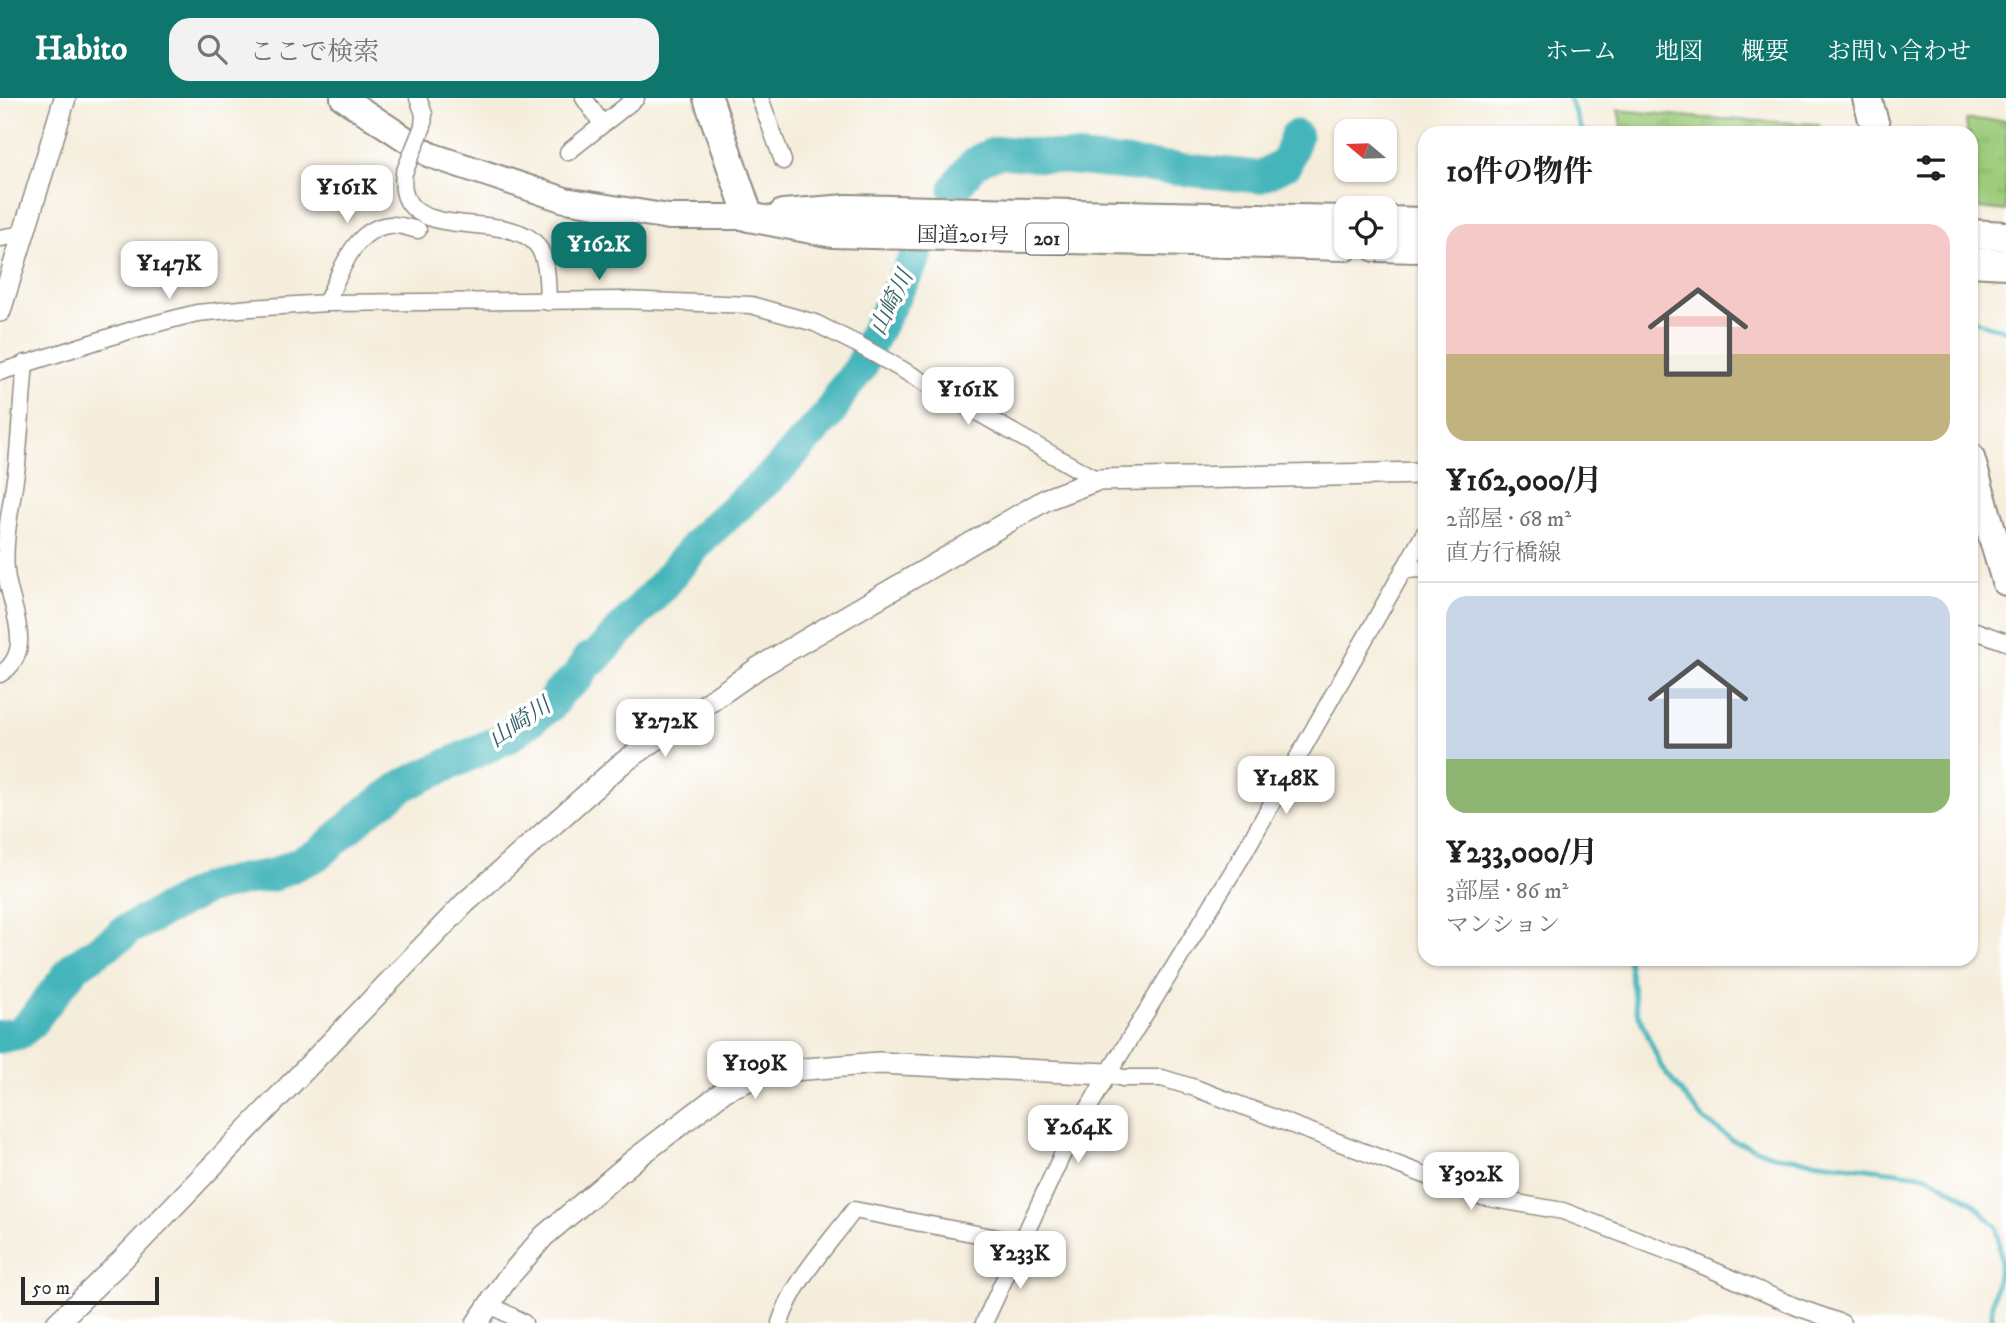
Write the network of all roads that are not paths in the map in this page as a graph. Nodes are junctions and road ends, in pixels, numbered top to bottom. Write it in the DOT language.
graph roads {
  1 [pos="65,98"];
  2 [pos="343,98"];
  3 [pos="418,98"];
  4 [pos="584,98"];
  5 [pos="636,98"];
  6 [pos="708,98"];
  7 [pos="760,98"];
  8 [pos="1867,98"];
  9 [pos="602,124"];
  10 [pos="1875,126"];
  11 [pos="568,152"];
  12 [pos="783,161"];
  13 [pos="749,217"];
  14 [pos="1334,220"];
  15 [pos="1397,221"];
  16 [pos="1418,222"];
  17 [pos="418,230"];
  18 [pos="25,234"];
  19 [pos="1978,234"];
  20 [pos="2006,236"];
  21 [pos="0,238"];
  22 [pos="1334,246"];
  23 [pos="1397,247"];
  24 [pos="1418,248"];
  25 [pos="1978,262"];
  26 [pos="2006,264"];
  27 [pos="548,302"];
  28 [pos="326,303"];
  29 [pos="0,311"];
  30 [pos="24,363"];
  31 [pos="0,372"];
  32 [pos="1418,472"];
  33 [pos="1097,480"];
  34 [pos="1978,485"];
  35 [pos="1418,544"];
  36 [pos="1418,569"];
  37 [pos="1403,570"];
  38 [pos="2006,581"];
  39 [pos="1978,632"];
  40 [pos="2006,642"];
  41 [pos="0,674"];
  42 [pos="1108,1074"];
  43 [pos="1023,1243"];
  44 [pos="489,1304"];
  45 [pos="57,1323"];
  46 [pos="477,1323"];
  47 [pos="524,1323"];
  48 [pos="780,1323"];
  49 [pos="984,1323"];
  50 [pos="1842,1323"];
  1 -- 18 [label="street"];
  2 -- 13 [label="main road"];
  3 -- 27 [label="street, bridge"];
  4 -- 9 [label="street"];
  5 -- 9 [label="street"];
  6 -- 13 [label="highway"];
  7 -- 12 [label="street"];
  8 -- 10 [label="highway"];
  9 -- 11 [label="street"];
  13 -- 14 [label="highway, 国道201号 / 201"];
  13 -- 22 [label="highway, 国道201号 / 201"];
  15 -- 16 [label="highway"];
  17 -- 28 [label="street"];
  18 -- 21 [label="street"];
  18 -- 29 [label="street"];
  19 -- 20 [label="highway"];
  23 -- 24 [label="highway"];
  25 -- 26 [label="highway"];
  27 -- 28 [label="street"];
  27 -- 33 [label="street"];
  28 -- 30 [label="street"];
  30 -- 31 [label="street"];
  30 -- 41 [label="street"];
  32 -- 33 [label="street"];
  33 -- 45 [label="street"];
  34 -- 38 [label="highway"];
  35 -- 37 [label="street"];
  36 -- 37 [label="street"];
  37 -- 42 [label="street"];
  39 -- 40 [label="street"];
  42 -- 43 [label="street"];
  42 -- 44 [label="street"];
  42 -- 50 [label="street"];
  43 -- 48 [label="street"];
  43 -- 49 [label="street"];
  44 -- 46 [label="street"];
  44 -- 47 [label="street"];
}
